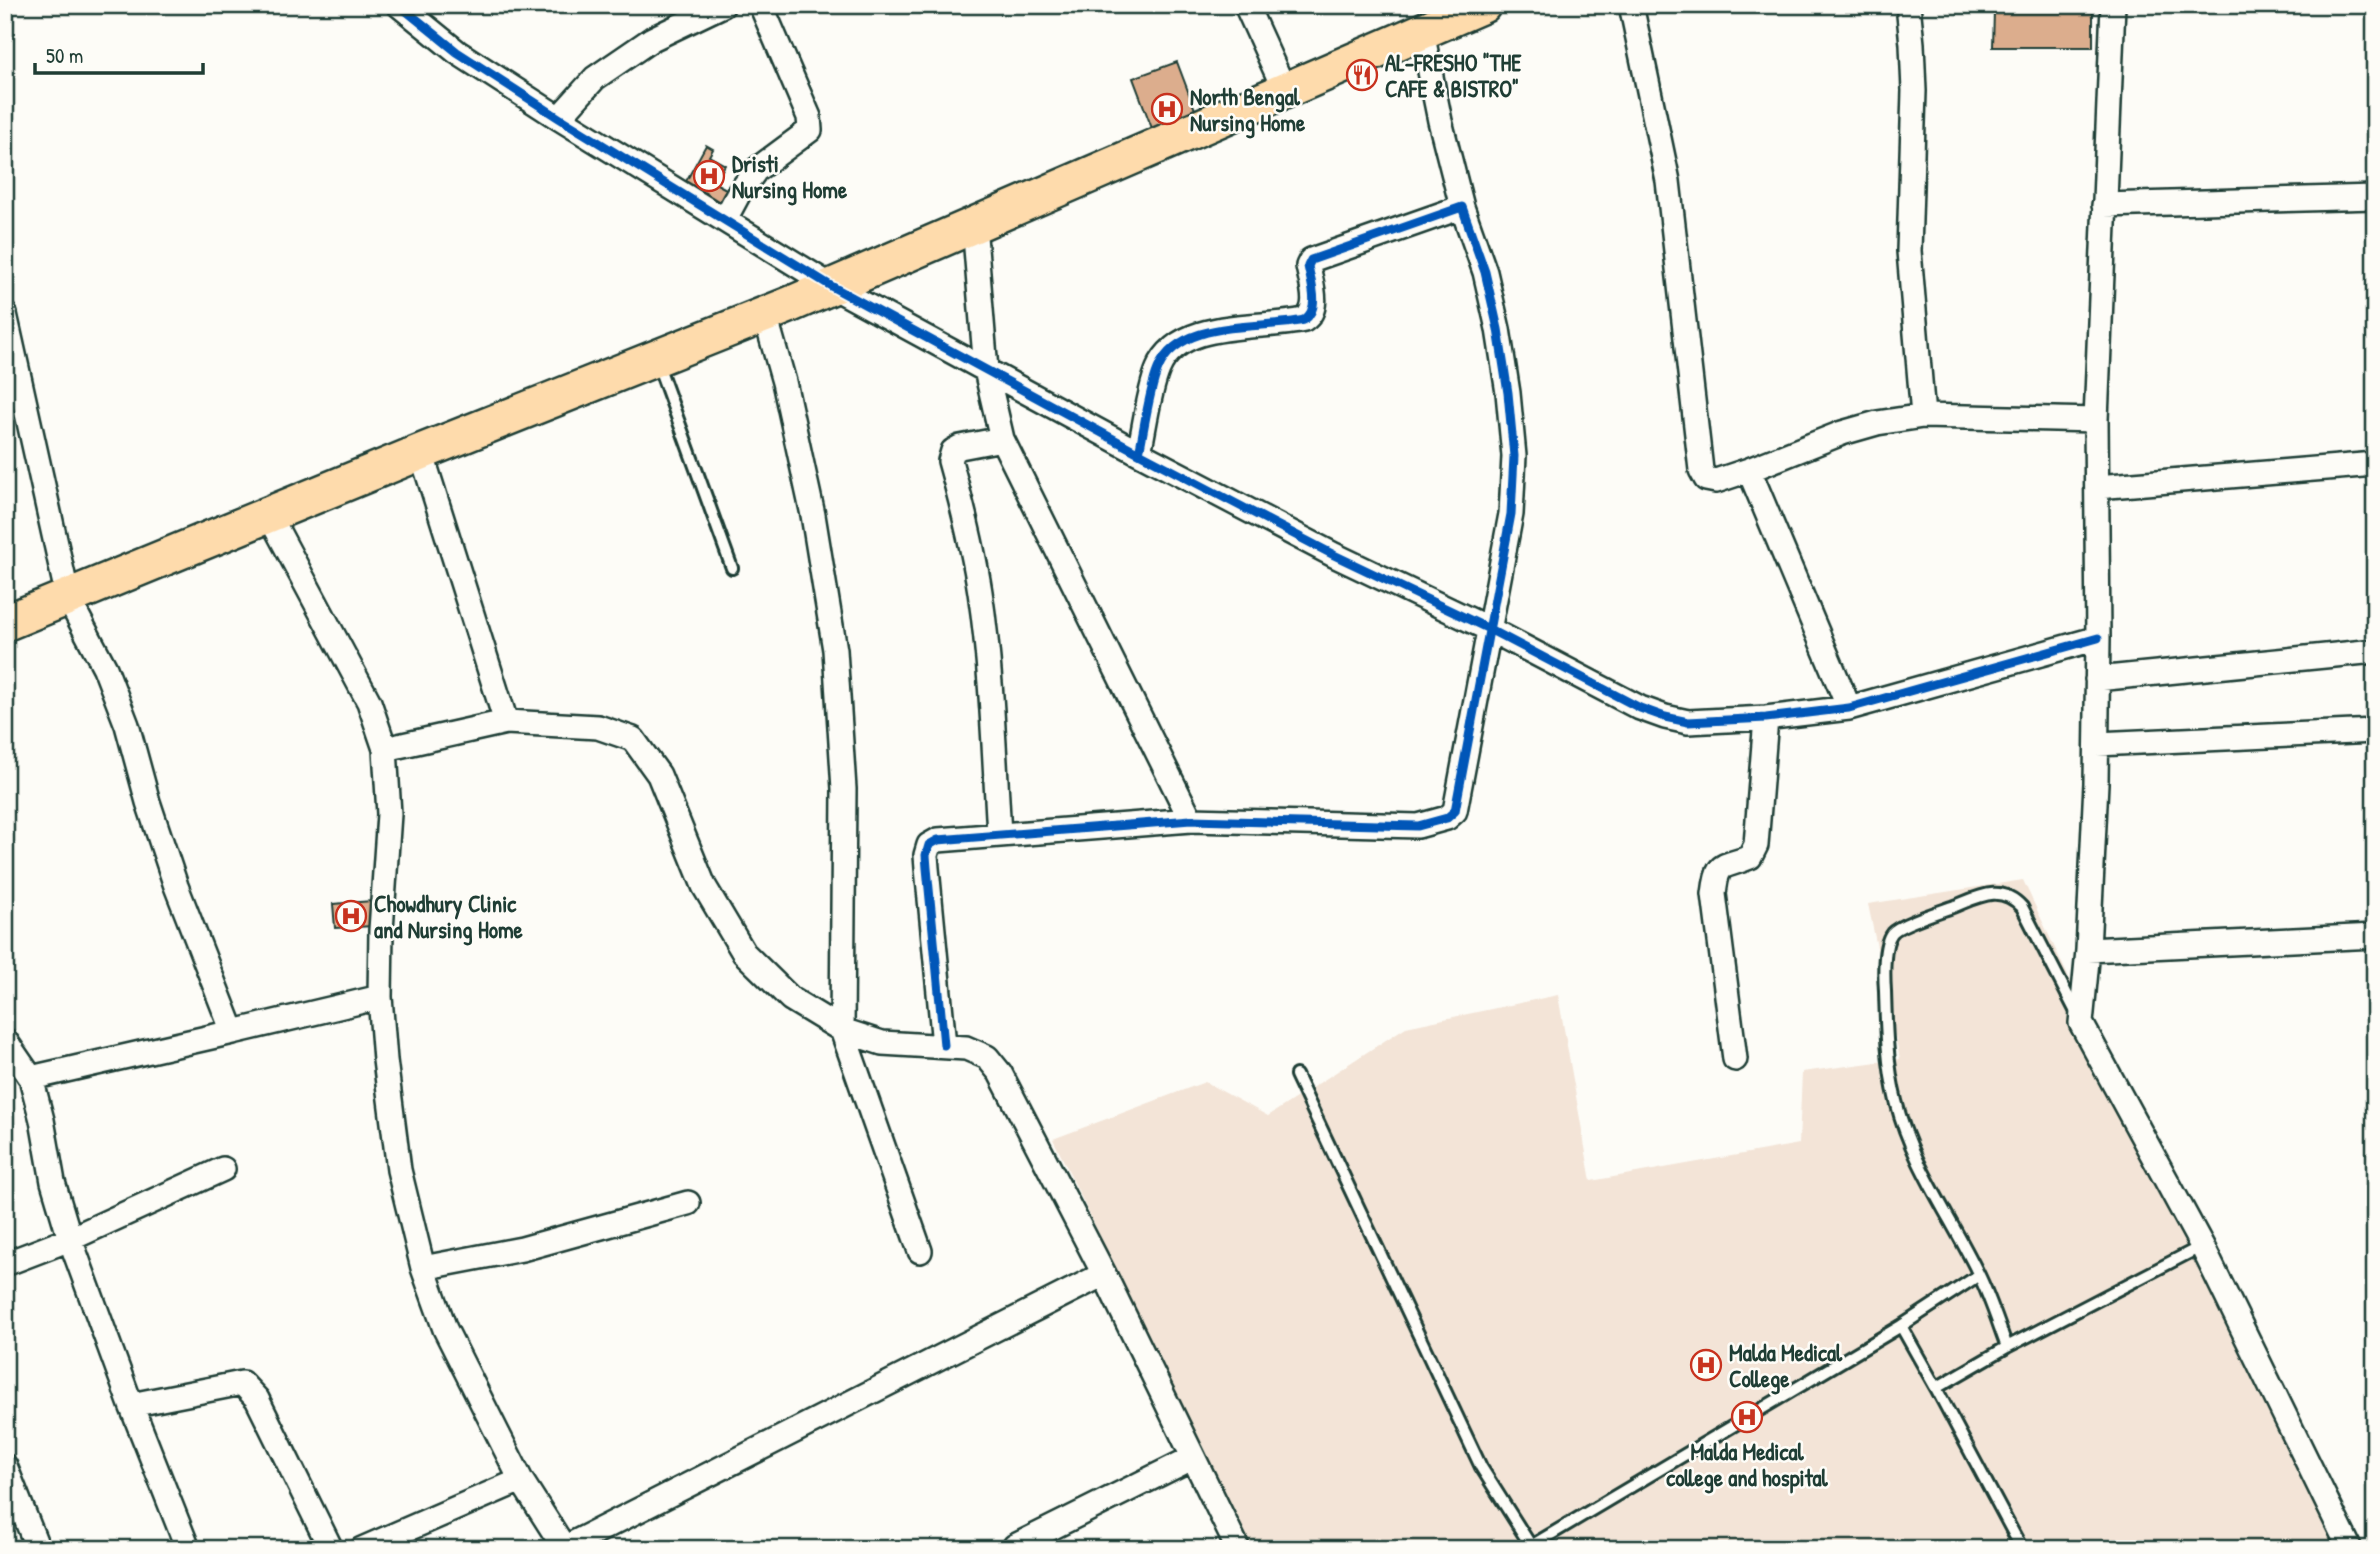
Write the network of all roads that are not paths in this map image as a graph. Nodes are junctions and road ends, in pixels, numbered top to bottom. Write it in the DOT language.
graph roads {
  1 [pos="400,5"];
  2 [pos="723,5"];
  3 [pos="761,5"];
  4 [pos="1245,5"];
  5 [pos="1483,5"];
  6 [pos="1631,5"];
  7 [pos="1908,5"];
  8 [pos="2113,5"];
  9 [pos="1422,32"];
  10 [pos="1285,91"];
  11 [pos="559,118"];
  12 [pos="2375,197"];
  13 [pos="2104,205"];
  14 [pos="1462,206"];
  15 [pos="725,219"];
  16 [pos="974,224"];
  17 [pos="831,286"];
  18 [pos="5,314"];
  19 [pos="765,315"];
  20 [pos="656,359"];
  21 [pos="986,370"];
  22 [pos="1923,415"];
  23 [pos="2096,420"];
  24 [pos="1002,439"];
  25 [pos="422,452"];
  26 [pos="1139,453"];
  27 [pos="2375,464"];
  28 [pos="1749,470"];
  29 [pos="2097,487"];
  30 [pos="270,515"];
  31 [pos="732,568"];
  32 [pos="68,598"];
  33 [pos="5,623"];
  34 [pos="1489,629"];
  35 [pos="2098,638"];
  36 [pos="2375,651"];
  37 [pos="2097,679"];
  38 [pos="1849,708"];
  39 [pos="1766,718"];
  40 [pos="506,722"];
  41 [pos="2375,731"];
  42 [pos="2097,744"];
  43 [pos="385,749"];
  44 [pos="1191,820"];
  45 [pos="999,834"];
  46 [pos="2375,936"];
  47 [pos="2088,950"];
  48 [pos="380,997"];
  49 [pos="2081,1023"];
  50 [pos="842,1030"];
  51 [pos="233,1032"];
  52 [pos="5,1040"];
  53 [pos="944,1045"];
  54 [pos="1735,1059"];
  55 [pos="1296,1075"];
  56 [pos="31,1077"];
  57 [pos="223,1169"];
  58 [pos="688,1203"];
  59 [pos="70,1239"];
  60 [pos="2202,1246"];
  61 [pos="920,1251"];
  62 [pos="5,1265"];
  63 [pos="423,1268"];
  64 [pos="1104,1274"];
  65 [pos="1979,1275"];
  66 [pos="1901,1326"];
  67 [pos="2007,1347"];
  68 [pos="1936,1388"];
  69 [pos="131,1405"];
  70 [pos="1192,1458"];
  71 [pos="5,1466"];
  72 [pos="521,1480"];
  73 [pos="1529,1547"];
  74 [pos="564,1548"];
  75 [pos="1014,1548"];
  76 [pos="38,1549"];
  77 [pos="188,1549"];
  78 [pos="331,1549"];
  79 [pos="362,1549"];
  80 [pos="1238,1549"];
  81 [pos="2022,1549"];
  82 [pos="2350,1549"];
  1 -- 11 [label="street"];
  2 -- 11 [label="street"];
  3 -- 15 [label="street"];
  4 -- 10 [label="street"];
  5 -- 9 [label="main road"];
  6 -- 28 [label="street"];
  7 -- 22 [label="street"];
  8 -- 13 [label="street"];
  9 -- 10 [label="main road"];
  9 -- 14 [label="street"];
  10 -- 16 [label="main road"];
  11 -- 15 [label="street"];
  12 -- 13 [label="street"];
  13 -- 23 [label="street"];
  14 -- 26 [label="street"];
  14 -- 34 [label="street"];
  15 -- 17 [label="street"];
  16 -- 17 [label="main road"];
  16 -- 21 [label="street"];
  17 -- 19 [label="main road"];
  17 -- 21 [label="street"];
  18 -- 32 [label="street"];
  19 -- 20 [label="main road"];
  19 -- 50 [label="street"];
  20 -- 25 [label="main road"];
  20 -- 31 [label="lane"];
  21 -- 24 [label="street"];
  21 -- 26 [label="street"];
  22 -- 23 [label="street"];
  22 -- 28 [label="street"];
  23 -- 29 [label="street"];
  24 -- 44 [label="street"];
  24 -- 45 [label="street"];
  25 -- 30 [label="main road"];
  25 -- 40 [label="street"];
  26 -- 34 [label="street"];
  27 -- 29 [label="street"];
  28 -- 38 [label="street"];
  29 -- 35 [label="street"];
  30 -- 32 [label="main road"];
  30 -- 43 [label="street"];
  32 -- 33 [label="main road"];
  32 -- 51 [label="street"];
  34 -- 39 [label="street"];
  34 -- 44 [label="street"];
  35 -- 37 [label="street"];
  35 -- 38 [label="street"];
  36 -- 37 [label="street"];
  37 -- 42 [label="street"];
  38 -- 39 [label="street"];
  39 -- 54 [label="street"];
  40 -- 43 [label="street"];
  40 -- 50 [label="street"];
  41 -- 42 [label="street"];
  42 -- 47 [label="street"];
  43 -- 48 [label="street"];
  44 -- 45 [label="street"];
  45 -- 53 [label="street"];
  46 -- 47 [label="street"];
  47 -- 49 [label="street"];
  48 -- 51 [label="street"];
  48 -- 63 [label="street"];
  49 -- 60 [label="street"];
  49 -- 65 [label="lane"];
  50 -- 53 [label="street"];
  50 -- 61 [label="street"];
  51 -- 56 [label="street"];
  52 -- 56 [label="street"];
  53 -- 64 [label="street"];
  55 -- 73 [label="lane"];
  56 -- 59 [label="street"];
  57 -- 59 [label="street"];
  58 -- 63 [label="street"];
  59 -- 62 [label="street"];
  59 -- 69 [label="street"];
  60 -- 67 [label="lane"];
  60 -- 82 [label="street"];
  63 -- 72 [label="street"];
  64 -- 70 [label="street"];
  64 -- 74 [label="street"];
  65 -- 66 [label="lane"];
  65 -- 67 [label="lane"];
  66 -- 68 [label="lane"];
  66 -- 73 [label="lane"];
  67 -- 68 [label="lane"];
  68 -- 81 [label="lane"];
  69 -- 77 [label="street"];
  69 -- 78 [label="street"];
  70 -- 75 [label="street"];
  70 -- 80 [label="street"];
  71 -- 76 [label="street"];
  72 -- 74 [label="street"];
  72 -- 79 [label="street"];
}
